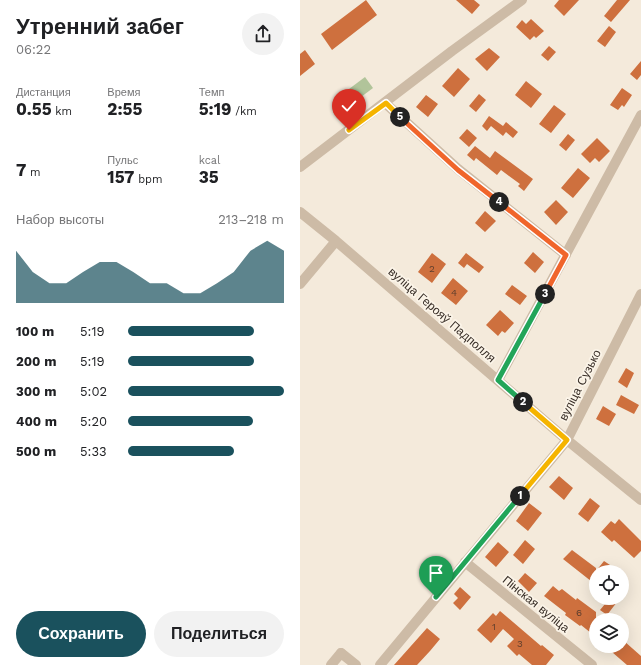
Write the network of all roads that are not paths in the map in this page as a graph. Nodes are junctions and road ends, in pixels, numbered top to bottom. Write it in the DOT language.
graph roads {
  1 [pos="522,0"];
  2 [pos="386,103"];
  3 [pos="641,115"];
  4 [pos="300,167"];
  5 [pos="300,212"];
  6 [pos="336,241"];
  7 [pos="566,255"];
  8 [pos="300,284"];
  9 [pos="641,294"];
  10 [pos="498,380"];
  11 [pos="567,440"];
  12 [pos="641,500"];
  13 [pos="465,562"];
  14 [pos="331,665"];
  15 [pos="356,665"];
  16 [pos="380,665"];
  17 [pos="592,665"];
  1 -- 2 [label="street"];
  2 -- 4 [label="street"];
  2 -- 7 [label="street"];
  3 -- 7 [label="street"];
  5 -- 6 [label="street, вуліца Герояў Падполля"];
  6 -- 8 [label="street"];
  6 -- 10 [label="street, вуліца Герояў Падполля"];
  7 -- 10 [label="street"];
  9 -- 11 [label="street, вуліца Сузько"];
  10 -- 11 [label="street, вуліца Герояў Падполля"];
  11 -- 12 [label="street, вуліца Герояў Падполля"];
  11 -- 13 [label="street, вуліца Сузько"];
  13 -- 16 [label="street, вуліца Сузько"];
  13 -- 17 [label="street, Пінская вуліца"];
  14 -- 15 [label="street"];
}
